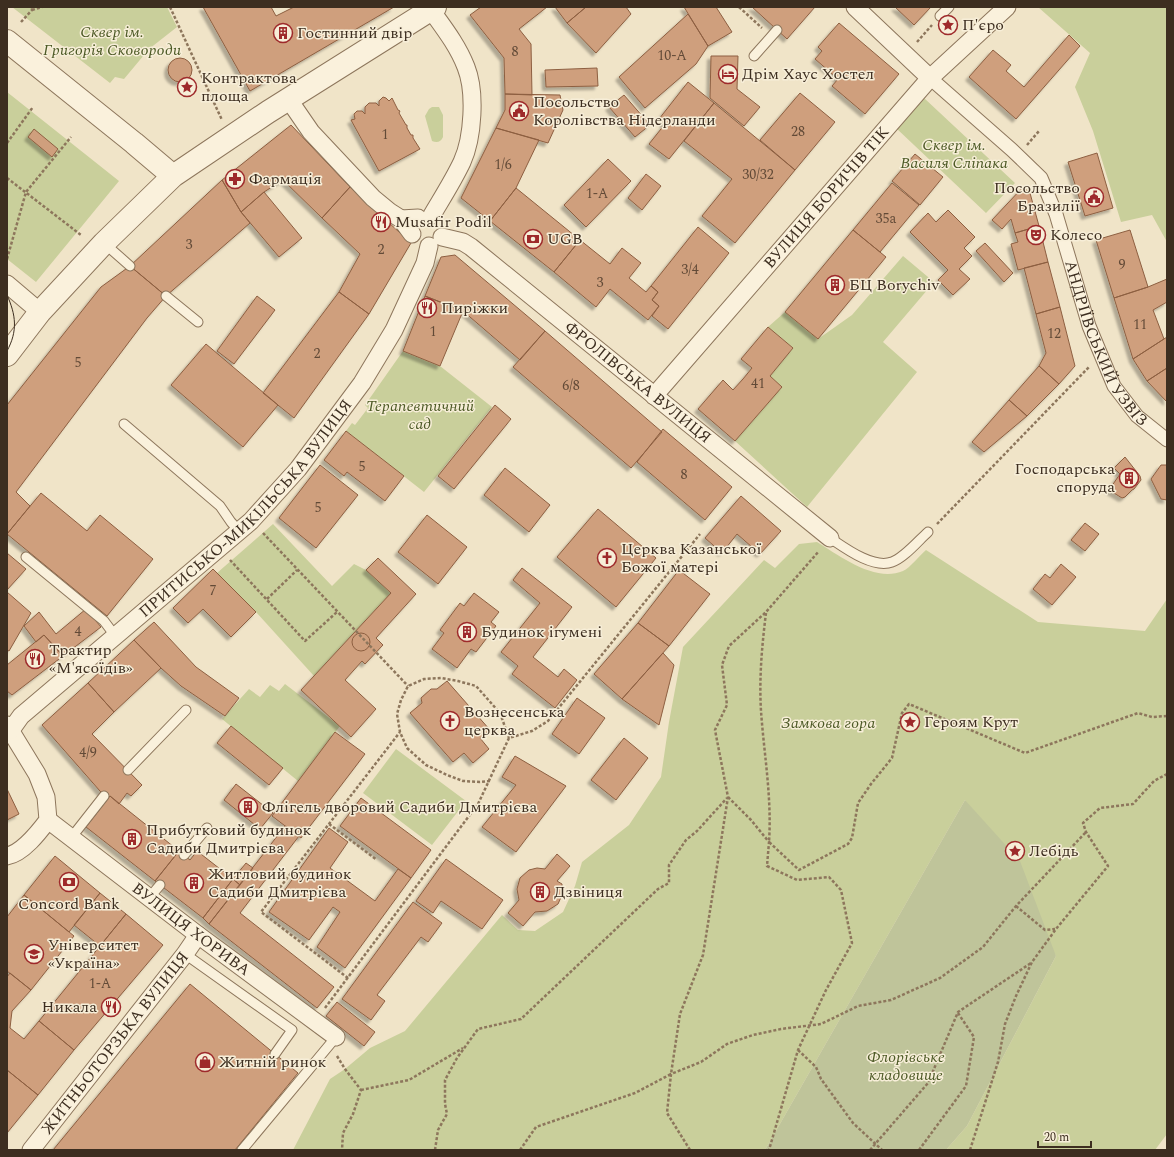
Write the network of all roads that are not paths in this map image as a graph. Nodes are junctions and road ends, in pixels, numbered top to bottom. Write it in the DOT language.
graph roads {
  1 [pos="855,7"];
  2 [pos="949,7"];
  3 [pos="1007,7"];
  4 [pos="433,8"];
  5 [pos="940,16"];
  6 [pos="774,33"];
  7 [pos="7,41"];
  8 [pos="754,56"];
  9 [pos="930,78"];
  10 [pos="289,100"];
  11 [pos="173,176"];
  12 [pos="417,217"];
  13 [pos="435,242"];
  14 [pos="104,243"];
  15 [pos="130,266"];
  16 [pos="7,284"];
  17 [pos="166,296"];
  18 [pos="40,312"];
  19 [pos="198,322"];
  20 [pos="7,355"];
  21 [pos="654,396"];
  22 [pos="124,424"];
  23 [pos="1167,440"];
  24 [pos="245,526"];
  25 [pos="928,532"];
  26 [pos="830,538"];
  27 [pos="26,557"];
  28 [pos="116,635"];
  29 [pos="186,710"];
  30 [pos="9,728"];
  31 [pos="128,770"];
  32 [pos="104,796"];
  33 [pos="48,820"];
  34 [pos="207,828"];
  35 [pos="72,838"];
  36 [pos="184,855"];
  37 [pos="7,856"];
  38 [pos="198,935"];
  39 [pos="185,954"];
  40 [pos="335,1045"];
  41 [pos="275,1054"];
  42 [pos="31,1150"];
  43 [pos="242,1150"];
  1 -- 9 [label="street, АНДРІЇВСЬКИЙ УЗВІЗ"];
  2 -- 5 [label="lane"];
  3 -- 9 [label="street, ВУЛИЦЯ БОРИЧІВ ТІК"];
  4 -- 10 [label="street"];
  4 -- 12 [label="street"];
  6 -- 8 [label="lane"];
  7 -- 11 [label="street"];
  9 -- 21 [label="street, ВУЛИЦЯ БОРИЧІВ ТІК"];
  9 -- 23 [label="street, АНДРІЇВСЬКИЙ УЗВІЗ"];
  10 -- 11 [label="street"];
  10 -- 12 [label="street"];
  11 -- 14 [label="street"];
  12 -- 13 [label="street"];
  12 -- 13 [label="street"];
  13 -- 21 [label="street, ФРОЛІВСЬКА ВУЛИЦЯ"];
  13 -- 24 [label="street, ПРИТИСЬКО-МИКІЛЬСЬКА ВУЛИЦЯ"];
  14 -- 15 [label="lane"];
  14 -- 18 [label="street"];
  16 -- 18 [label="street"];
  17 -- 19 [label="lane"];
  18 -- 20 [label="street"];
  21 -- 26 [label="street, ФРОЛІВСЬКА ВУЛИЦЯ"];
  22 -- 24 [label="lane"];
  24 -- 28 [label="street, ПРИТИСЬКО-МИКІЛЬСЬКА ВУЛИЦЯ"];
  25 -- 26 [label="lane"];
  27 -- 28 [label="lane"];
  28 -- 30 [label="street, ПРИТИСЬКО-МИКІЛЬСЬКА ВУЛИЦЯ"];
  29 -- 31 [label="lane"];
  30 -- 33 [label="street"];
  32 -- 35 [label="lane"];
  33 -- 35 [label="street, ВУЛИЦЯ ХОРИВА"];
  33 -- 37 [label="street"];
  34 -- 36 [label="lane"];
  35 -- 38 [label="street, ВУЛИЦЯ ХОРИВА"];
  38 -- 39 [label="street, ЖИТНЬОТОРЗЬКА ВУЛИЦЯ"];
  38 -- 40 [label="street, ВУЛИЦЯ ХОРИВА"];
  39 -- 41 [label="lane"];
  39 -- 42 [label="street, ЖИТНЬОТОРЗЬКА ВУЛИЦЯ"];
  40 -- 43 [label="lane"];
}
